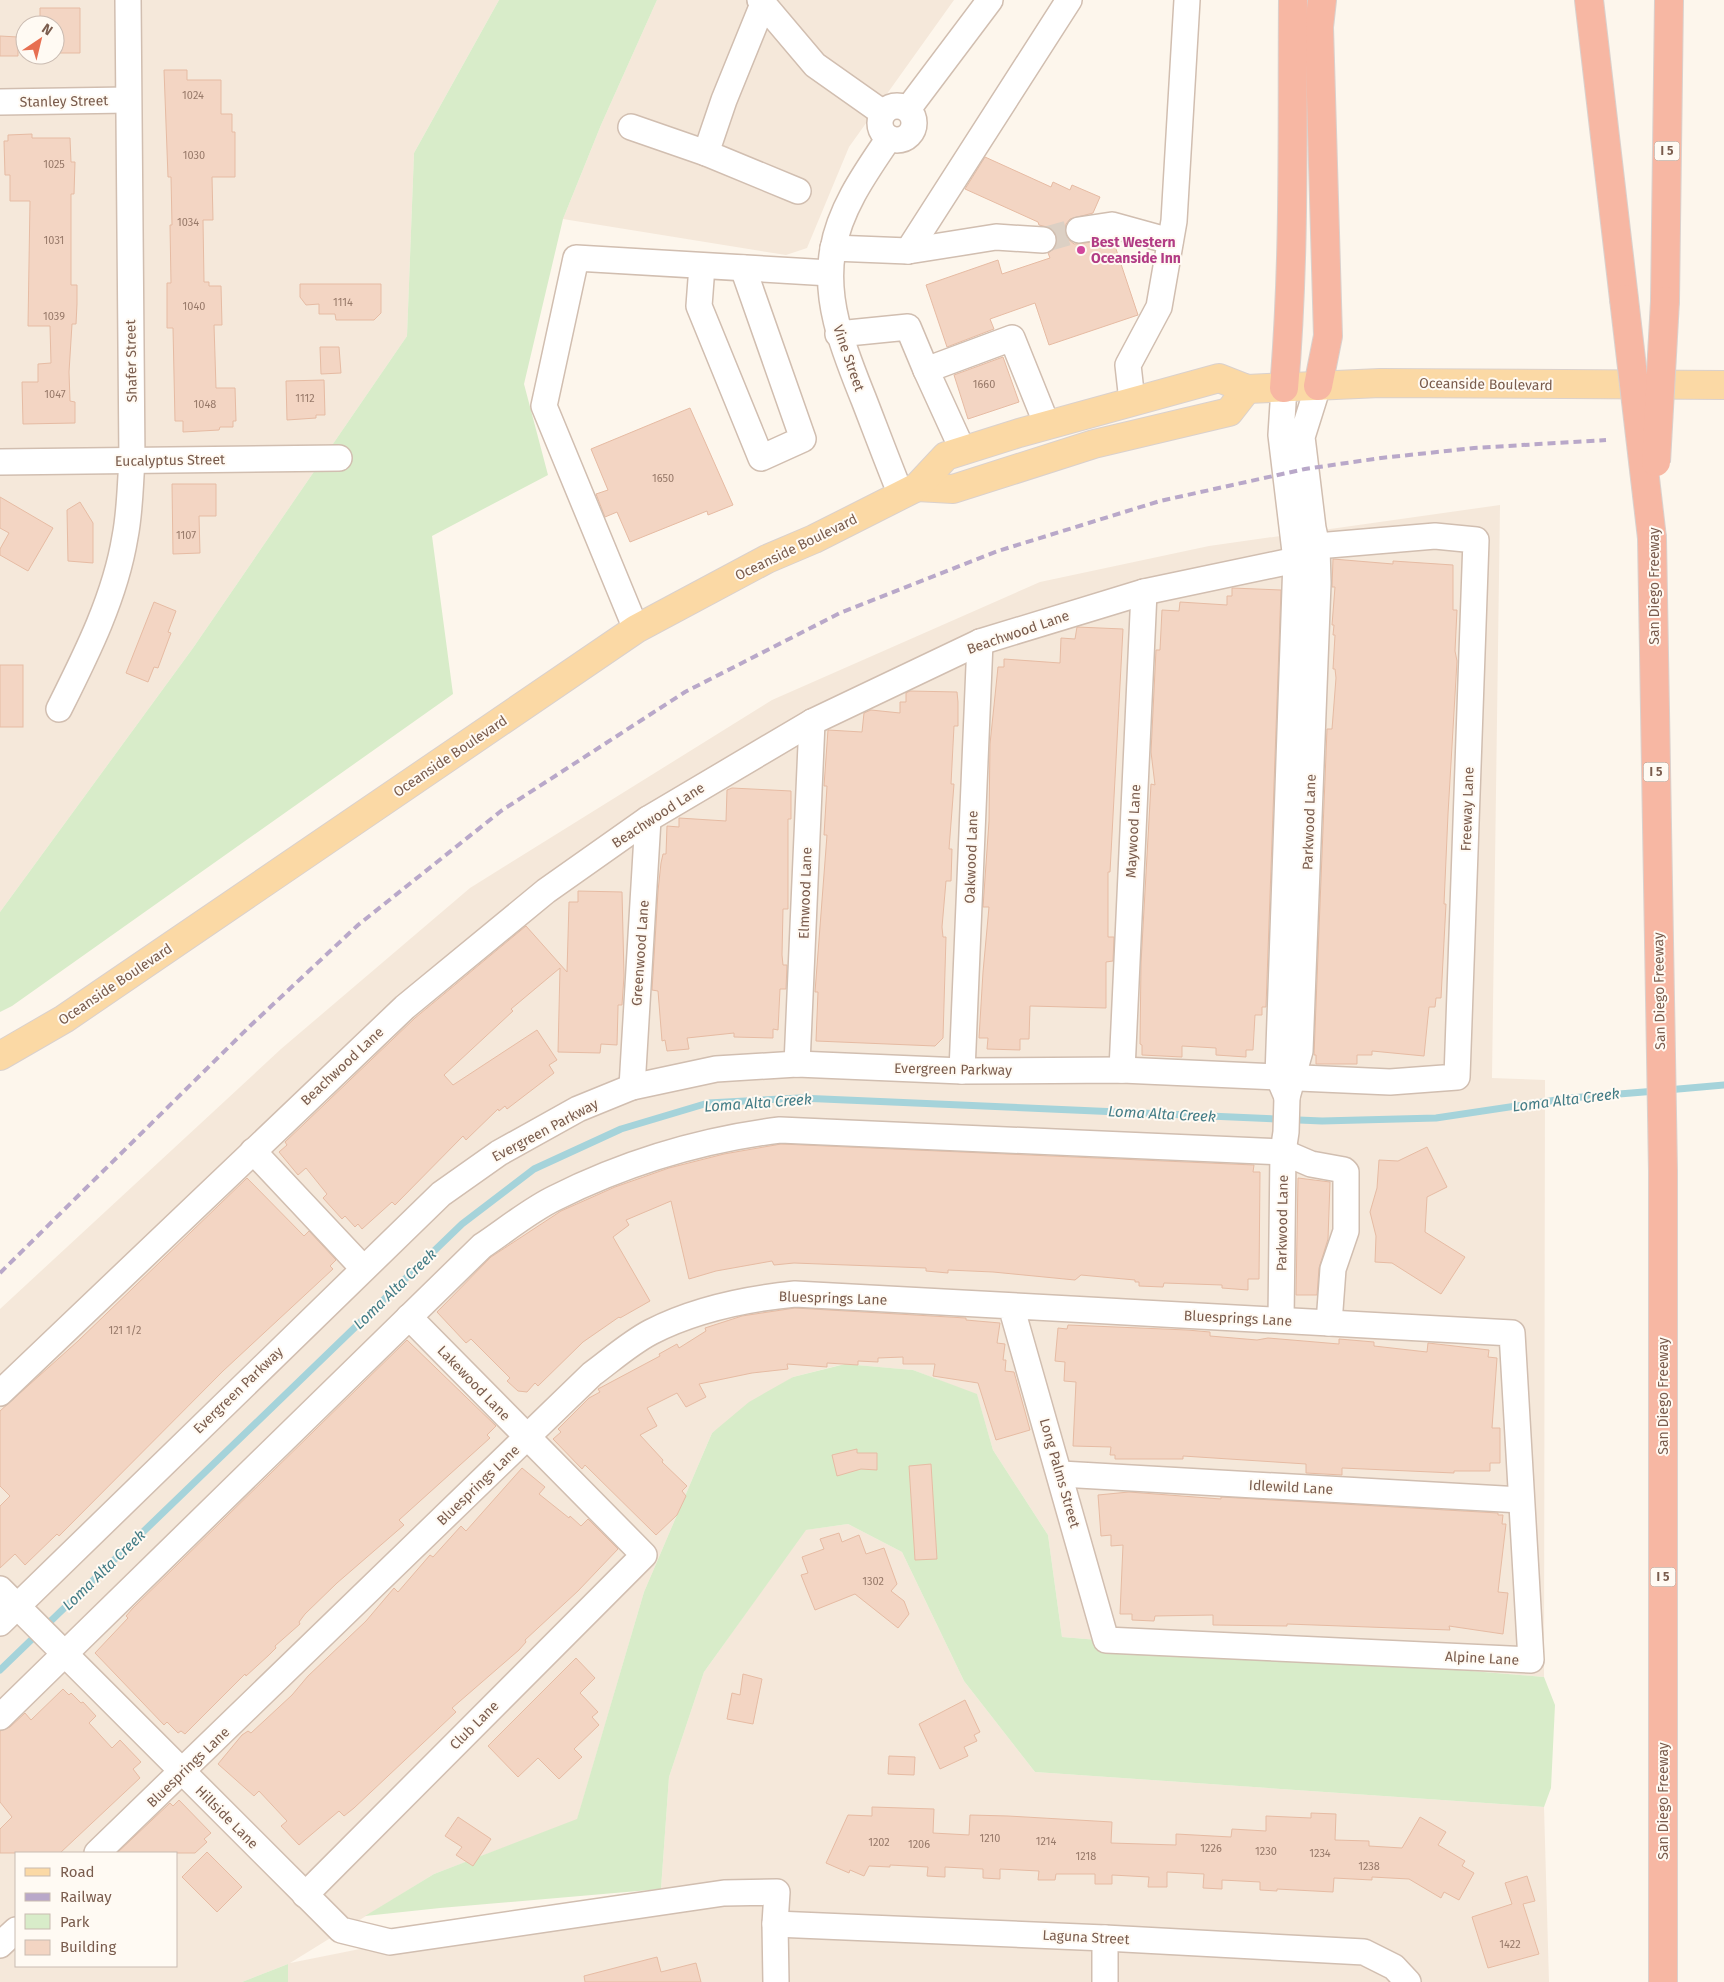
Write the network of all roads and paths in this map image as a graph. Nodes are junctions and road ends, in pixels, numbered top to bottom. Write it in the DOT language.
graph roads {
  1 [pos="128,0"];
  2 [pos="990,0"];
  3 [pos="1069,0"];
  4 [pos="1188,0"];
  5 [pos="1293,0"];
  6 [pos="1322,0"];
  7 [pos="1589,0"];
  8 [pos="1669,0"];
  9 [pos="762,2"];
  10 [pos="128,100"];
  11 [pos="0,102"];
  12 [pos="908,109"];
  13 [pos="883,113"];
  14 [pos="631,127"];
  15 [pos="889,138"];
  16 [pos="706,153"];
  17 [pos="798,191"];
  18 [pos="1079,230"];
  19 [pos="1043,240"];
  20 [pos="1170,241"];
  21 [pos="833,248"];
  22 [pos="908,251"];
  23 [pos="702,266"];
  24 [pos="743,268"];
  25 [pos="830,273"];
  26 [pos="838,334"];
  27 [pos="926,370"];
  28 [pos="1724,385"];
  29 [pos="1318,386"];
  30 [pos="1284,388"];
  31 [pos="1247,389"];
  32 [pos="1132,401"];
  33 [pos="1047,425"];
  34 [pos="963,451"];
  35 [pos="339,458"];
  36 [pos="132,461"];
  37 [pos="0,462"];
  38 [pos="909,491"];
  39 [pos="1652,538"];
  40 [pos="1476,540"];
  41 [pos="1318,546"];
  42 [pos="1296,560"];
  43 [pos="1144,592"];
  44 [pos="636,629"];
  45 [pos="980,642"];
  46 [pos="59,710"];
  47 [pos="812,722"];
  48 [pos="648,819"];
  49 [pos="0,1056"];
  50 [pos="797,1064"];
  51 [pos="1122,1070"];
  52 [pos="962,1071"];
  53 [pos="1458,1077"];
  54 [pos="1287,1083"];
  55 [pos="632,1087"];
  56 [pos="1285,1142"];
  57 [pos="253,1150"];
  58 [pos="363,1268"];
  59 [pos="1011,1306"];
  60 [pos="409,1317"];
  61 [pos="1281,1320"];
  62 [pos="1329,1323"];
  63 [pos="1512,1333"];
  64 [pos="0,1394"];
  65 [pos="527,1437"];
  66 [pos="1061,1474"];
  67 [pos="1521,1500"];
  68 [pos="644,1555"];
  69 [pos="6,1606"];
  70 [pos="1106,1640"];
  71 [pos="64,1653"];
  72 [pos="0,1717"];
  73 [pos="183,1772"];
  74 [pos="99,1852"];
  75 [pos="305,1895"];
  76 [pos="775,1924"];
  77 [pos="15,1931"];
  78 [pos="1105,1938"];
  79 [pos="0,1946"];
  80 [pos="1401,1974"];
  81 [pos="776,1982"];
  82 [pos="1105,1982"];
  83 [pos="1663,1982"];
  1 -- 10 [label="street, Shafer Street"];
  2 -- 12 [label="street"];
  3 -- 22 [label="street"];
  4 -- 20 [label="street"];
  5 -- 30 [label="highway"];
  6 -- 29 [label="highway"];
  7 -- 39 [label="highway, bridge"];
  8 -- 39 [label="highway, San Diego Freeway / I 5, bridge"];
  9 -- 13 [label="street"];
  9 -- 16 [label="street"];
  10 -- 11 [label="street, Stanley Street"];
  10 -- 36 [label="street, Shafer Street"];
  12 -- 13 [label="street"];
  12 -- 15 [label="street"];
  13 -- 15 [label="street"];
  14 -- 16 [label="street"];
  15 -- 21 [label="street, Vine Street"];
  16 -- 17 [label="street"];
  18 -- 20 [label="street"];
  19 -- 22 [label="street"];
  20 -- 32 [label="street"];
  21 -- 22 [label="street"];
  21 -- 25 [label="street, Vine Street"];
  23 -- 24 [label="street"];
  23 -- 24 [label="street"];
  23 -- 44 [label="street"];
  24 -- 25 [label="street"];
  25 -- 26 [label="street, Vine Street"];
  26 -- 27 [label="street"];
  26 -- 38 [label="street, Vine Street"];
  27 -- 33 [label="street"];
  27 -- 34 [label="street"];
  28 -- 29 [label="main road, Oceanside Boulevard"];
  29 -- 30 [label="main road, Oceanside Boulevard"];
  29 -- 41 [label="street, Parkwood Lane"];
  30 -- 31 [label="main road, Oceanside Boulevard"];
  30 -- 42 [label="street, Parkwood Lane"];
  31 -- 32 [label="main road, Oceanside Boulevard"];
  31 -- 38 [label="main road"];
  32 -- 33 [label="main road, Oceanside Boulevard"];
  33 -- 34 [label="main road, Oceanside Boulevard"];
  34 -- 38 [label="main road, Oceanside Boulevard"];
  35 -- 36 [label="street, Eucalyptus Street"];
  36 -- 37 [label="street, Eucalyptus Street"];
  36 -- 46 [label="street, Shafer Street"];
  38 -- 44 [label="main road, Oceanside Boulevard"];
  39 -- 83 [label="highway, San Diego Freeway / I 5"];
  40 -- 41 [label="street, Beachwood Lane"];
  40 -- 53 [label="street, Freeway Lane"];
  41 -- 42 [label="street, Beachwood Lane"];
  41 -- 54 [label="street, Parkwood Lane"];
  42 -- 43 [label="street, Beachwood Lane"];
  42 -- 54 [label="street, Parkwood Lane"];
  43 -- 45 [label="street, Beachwood Lane"];
  43 -- 51 [label="street, Maywood Lane"];
  44 -- 49 [label="main road, Oceanside Boulevard"];
  45 -- 47 [label="street, Beachwood Lane"];
  45 -- 52 [label="street, Oakwood Lane"];
  47 -- 48 [label="street, Beachwood Lane"];
  47 -- 50 [label="street, Elmwood Lane"];
  48 -- 55 [label="street, Greenwood Lane"];
  48 -- 57 [label="street, Beachwood Lane"];
  50 -- 52 [label="street, Evergreen Parkway"];
  50 -- 55 [label="street, Evergreen Parkway"];
  51 -- 52 [label="street, Evergreen Parkway"];
  51 -- 54 [label="street, Evergreen Parkway"];
  53 -- 54 [label="street, Evergreen Parkway"];
  54 -- 56 [label="street, Parkwood Lane"];
  55 -- 58 [label="street, Evergreen Parkway"];
  56 -- 60 [label="street"];
  56 -- 61 [label="street, Parkwood Lane"];
  56 -- 62 [label="street"];
  57 -- 58 [label="street"];
  57 -- 64 [label="street, Beachwood Lane"];
  58 -- 69 [label="street, Evergreen Parkway"];
  59 -- 61 [label="street, Bluesprings Lane"];
  59 -- 65 [label="street, Bluesprings Lane"];
  59 -- 66 [label="street, Long Palms Street"];
  60 -- 65 [label="street, Lakewood Lane"];
  60 -- 71 [label="street"];
  61 -- 62 [label="street, Bluesprings Lane"];
  62 -- 63 [label="street, Bluesprings Lane"];
  63 -- 67 [label="street, Alpine Lane"];
  65 -- 68 [label="street, Lakewood Lane"];
  65 -- 73 [label="street, Bluesprings Lane"];
  66 -- 67 [label="street, Idlewild Lane"];
  66 -- 70 [label="street, Long Palms Street"];
  67 -- 70 [label="street, Alpine Lane"];
  68 -- 75 [label="street, Club Lane"];
  69 -- 71 [label="street, Hillside Lane"];
  71 -- 72 [label="street"];
  71 -- 73 [label="street, Hillside Lane"];
  73 -- 74 [label="street, Bluesprings Lane"];
  73 -- 75 [label="street, Hillside Lane"];
  75 -- 76 [label="street, Hillside Lane"];
  76 -- 78 [label="street, Laguna Street"];
  76 -- 81 [label="street"];
  77 -- 79 [label="street"];
  78 -- 80 [label="street, Laguna Street"];
  78 -- 82 [label="street"];
}
